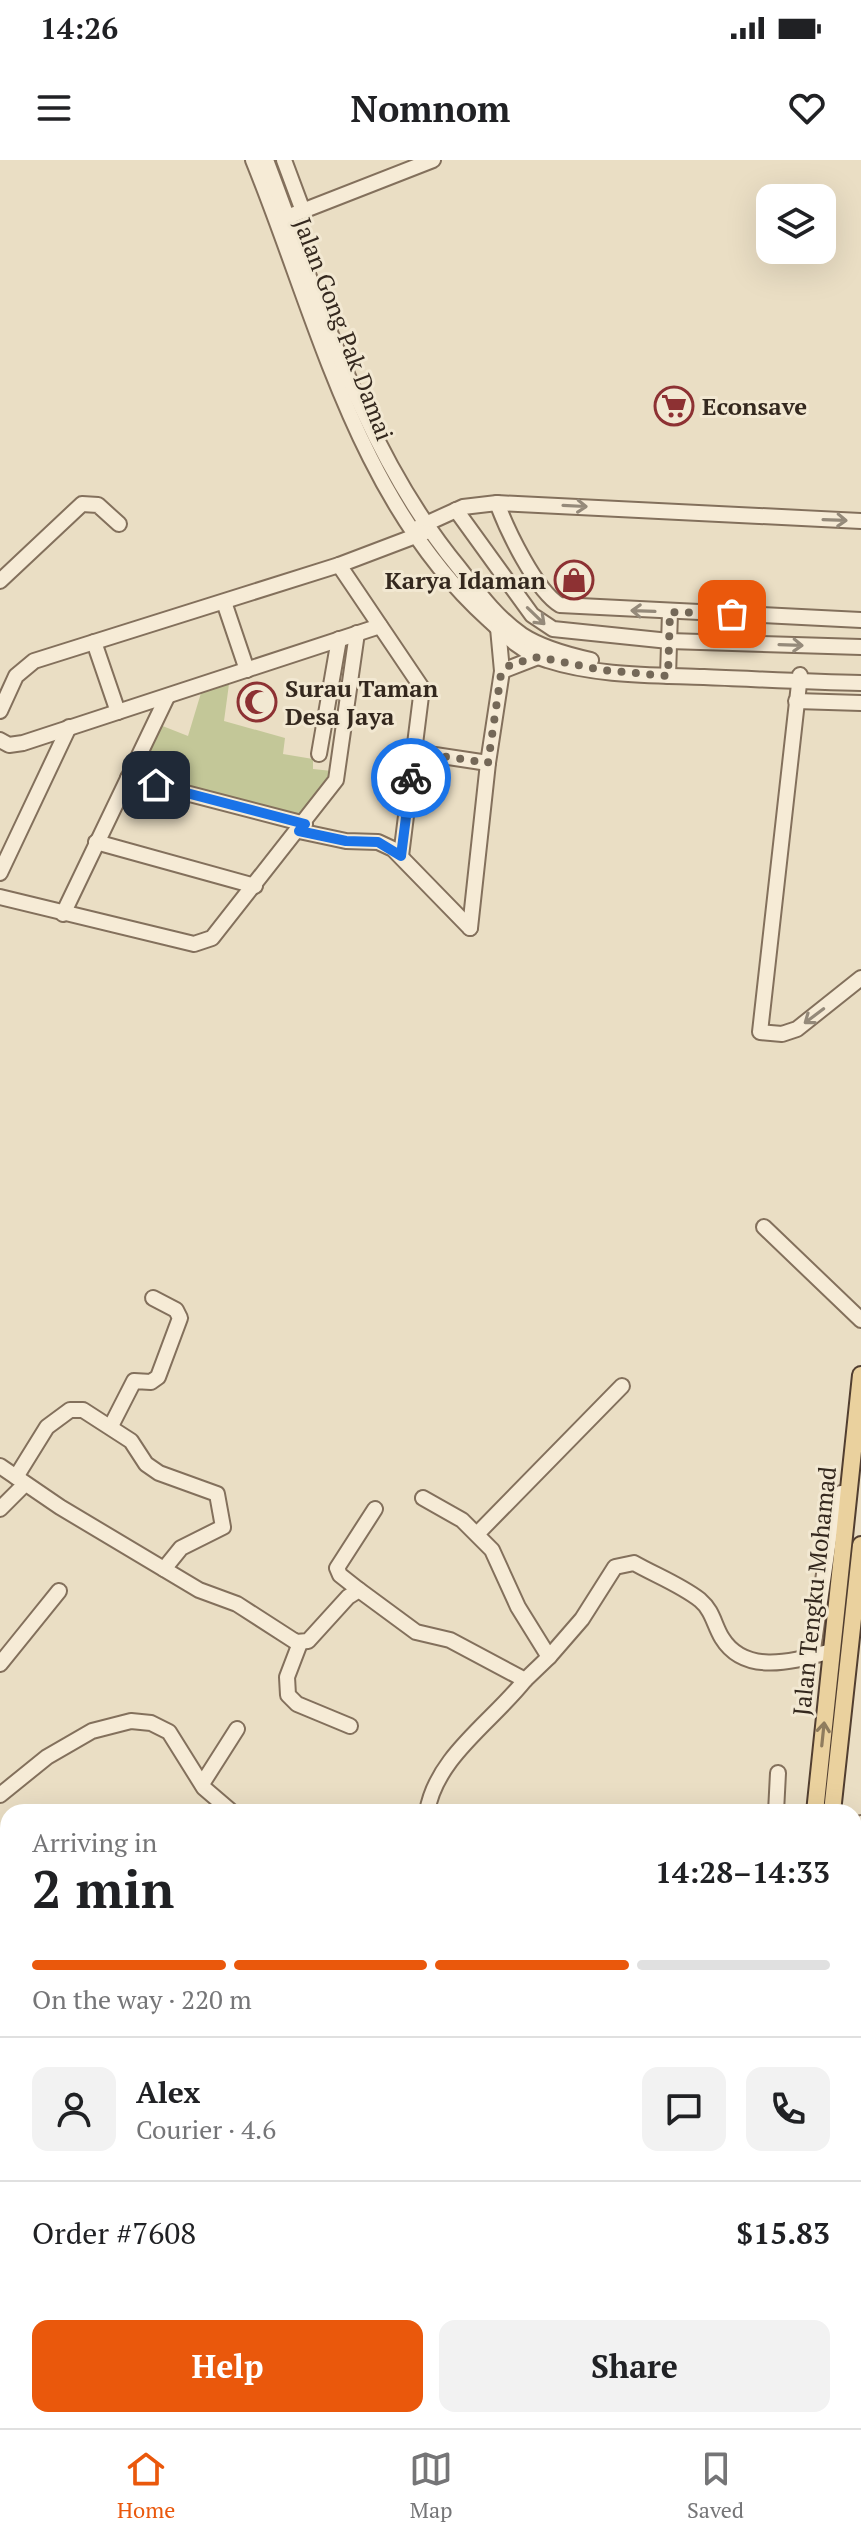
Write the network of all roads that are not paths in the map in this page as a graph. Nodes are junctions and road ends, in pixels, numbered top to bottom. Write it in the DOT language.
graph roads {
  1 [pos="253,160"];
  2 [pos="266,160"];
  3 [pos="284,160"];
  4 [pos="387,160"];
  5 [pos="433,160"];
  6 [pos="393,175"];
  7 [pos="303,211"];
  8 [pos="282,219"];
  9 [pos="497,503"];
  10 [pos="456,510"];
  11 [pos="861,521"];
  12 [pos="119,524"];
  13 [pos="421,531"];
  14 [pos="339,565"];
  15 [pos="0,581"];
  16 [pos="224,602"];
  17 [pos="670,612"];
  18 [pos="861,620"];
  19 [pos="380,626"];
  20 [pos="498,628"];
  21 [pos="357,633"];
  22 [pos="339,639"];
  23 [pos="519,640"];
  24 [pos="669,641"];
  25 [pos="94,642"];
  26 [pos="861,647"];
  27 [pos="538,657"];
  28 [pos="247,670"];
  29 [pos="502,671"];
  30 [pos="668,672"];
  31 [pos="861,674"];
  32 [pos="799,677"];
  33 [pos="861,683"];
  34 [pos="167,697"];
  35 [pos="796,701"];
  36 [pos="861,703"];
  37 [pos="0,711"];
  38 [pos="118,712"];
  39 [pos="69,727"];
  40 [pos="0,740"];
  41 [pos="415,752"];
  42 [pos="319,754"];
  43 [pos="488,763"];
  44 [pos="128,778"];
  45 [pos="302,827"];
  46 [pos="96,842"];
  47 [pos="401,856"];
  48 [pos="0,873"];
  49 [pos="255,886"];
  50 [pos="0,897"];
  51 [pos="63,914"];
  52 [pos="861,978"];
  53 [pos="764,1227"];
  54 [pos="153,1298"];
  55 [pos="861,1320"];
  56 [pos="861,1375"];
  57 [pos="622,1386"];
  58 [pos="111,1426"];
  59 [pos="0,1466"];
  60 [pos="21,1480"];
  61 [pos="849,1494"];
  62 [pos="423,1498"];
  63 [pos="0,1509"];
  64 [pos="375,1509"];
  65 [pos="478,1533"];
  66 [pos="861,1545"];
  67 [pos="164,1569"];
  68 [pos="359,1590"];
  69 [pos="59,1591"];
  70 [pos="300,1643"];
  71 [pos="832,1651"];
  72 [pos="812,1656"];
  73 [pos="549,1657"];
  74 [pos="0,1664"];
  75 [pos="525,1680"];
  76 [pos="350,1726"];
  77 [pos="237,1729"];
  78 [pos="778,1773"];
  79 [pos="202,1784"];
  80 [pos="0,1795"];
  81 [pos="223,1804"];
  82 [pos="429,1804"];
  83 [pos="776,1804"];
  84 [pos="816,1804"];
  85 [pos="833,1804"];
  1 -- 8 [label="street, Jalan Gong Pak Damai"];
  2 -- 8 [label="street"];
  3 -- 7 [label="street"];
  4 -- 6 [label="street"];
  5 -- 6 [label="street"];
  6 -- 7 [label="street"];
  7 -- 8 [label="street"];
  8 -- 13 [label="street, Jalan Gong Pak Damai"];
  9 -- 10 [label="street"];
  9 -- 11 [label="street, one-way"];
  17 -- 9 [label="street, one-way"];
  10 -- 13 [label="street"];
  10 -- 24 [label="street, one-way"];
  12 -- 15 [label="street"];
  13 -- 14 [label="street"];
  13 -- 20 [label="street, Jalan Gong Pak Damai"];
  13 -- 23 [label="street"];
  14 -- 16 [label="street"];
  14 -- 19 [label="street"];
  16 -- 25 [label="street"];
  16 -- 28 [label="street"];
  17 -- 18 [label="street"];
  17 -- 24 [label="street"];
  19 -- 21 [label="street"];
  19 -- 41 [label="street"];
  20 -- 23 [label="street, Jalan Gong Pak Damai"];
  20 -- 29 [label="street"];
  21 -- 22 [label="street"];
  21 -- 45 [label="street"];
  22 -- 28 [label="street"];
  22 -- 42 [label="street"];
  23 -- 27 [label="street, Jalan Gong Pak Damai"];
  23 -- 29 [label="street"];
  23 -- 30 [label="street, Jalan Gong Pak Damai"];
  24 -- 26 [label="street, one-way"];
  24 -- 30 [label="street"];
  25 -- 37 [label="street"];
  25 -- 38 [label="street"];
  27 -- 29 [label="street"];
  27 -- 30 [label="street, Jalan Gong Pak Damai"];
  28 -- 34 [label="street"];
  29 -- 43 [label="street"];
  30 -- 32 [label="street, Jalan Gong Pak Damai"];
  31 -- 32 [label="street, Jalan Gong Pak Damai"];
  32 -- 33 [label="street, Jalan Gong Pak Damai"];
  32 -- 35 [label="street"];
  34 -- 38 [label="street"];
  34 -- 44 [label="street"];
  35 -- 36 [label="street"];
  52 -- 35 [label="street, one-way"];
  38 -- 39 [label="street"];
  39 -- 40 [label="street"];
  39 -- 48 [label="street"];
  41 -- 43 [label="street"];
  41 -- 47 [label="street"];
  43 -- 47 [label="street"];
  44 -- 45 [label="street"];
  44 -- 46 [label="street"];
  45 -- 47 [label="street"];
  45 -- 49 [label="street"];
  46 -- 49 [label="street"];
  46 -- 51 [label="street"];
  49 -- 51 [label="street"];
  50 -- 51 [label="street"];
  53 -- 55 [label="street"];
  54 -- 58 [label="street"];
  56 -- 61 [label="main road, Jalan Tengku Mohamad"];
  57 -- 65 [label="street"];
  58 -- 60 [label="street"];
  58 -- 67 [label="street"];
  59 -- 60 [label="street"];
  60 -- 63 [label="street"];
  60 -- 67 [label="street"];
  61 -- 71 [label="main road, Jalan Tengku Mohamad"];
  61 -- 72 [label="street"];
  62 -- 65 [label="street"];
  64 -- 68 [label="street"];
  65 -- 73 [label="street"];
  66 -- 85 [label="main road, Jalan Tengku Mohamad"];
  67 -- 70 [label="street"];
  68 -- 70 [label="street"];
  68 -- 75 [label="street"];
  69 -- 74 [label="street"];
  70 -- 76 [label="street"];
  71 -- 72 [label="street"];
  84 -- 71 [label="main road, Jalan Tengku Mohamad, one-way"];
  72 -- 73 [label="street"];
  73 -- 75 [label="street"];
  75 -- 82 [label="street"];
  77 -- 79 [label="street"];
  78 -- 83 [label="street"];
  79 -- 80 [label="street"];
  79 -- 81 [label="street"];
}
